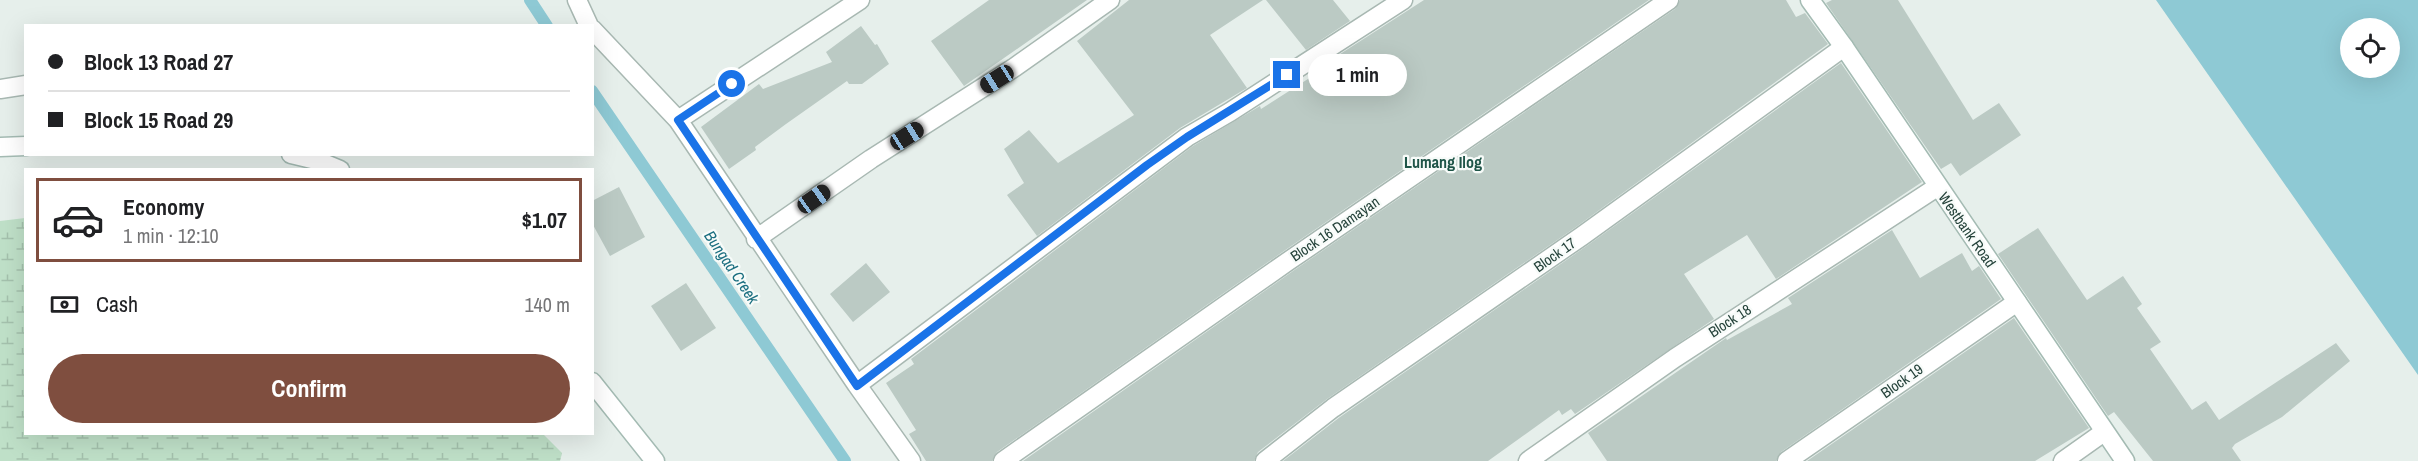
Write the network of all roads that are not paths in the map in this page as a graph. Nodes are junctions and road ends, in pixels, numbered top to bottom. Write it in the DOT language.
graph roads {
  1 [pos="576,0"];
  2 [pos="860,0"];
  3 [pos="1110,0"];
  4 [pos="1403,0"];
  5 [pos="1669,0"];
  6 [pos="1810,0"];
  7 [pos="588,24"];
  8 [pos="594,31"];
  9 [pos="1844,47"];
  10 [pos="24,85"];
  11 [pos="0,89"];
  12 [pos="678,120"];
  13 [pos="24,146"];
  14 [pos="0,147"];
  15 [pos="316,157"];
  16 [pos="336,168"];
  17 [pos="1937,187"];
  18 [pos="756,239"];
  19 [pos="2017,302"];
  20 [pos="594,385"];
  21 [pos="857,386"];
  22 [pos="2104,432"];
  23 [pos="655,461"];
  24 [pos="911,461"];
  25 [pos="1003,461"];
  26 [pos="1265,461"];
  27 [pos="1528,461"];
  28 [pos="1786,461"];
  29 [pos="2063,461"];
  30 [pos="2125,461"];
  1 -- 7 [label="street"];
  2 -- 12 [label="street"];
  3 -- 18 [label="street"];
  4 -- 21 [label="street"];
  5 -- 25 [label="street, Block 16 Damayan"];
  6 -- 9 [label="street, Westbank Road"];
  8 -- 12 [label="street"];
  9 -- 17 [label="street, Westbank Road"];
  9 -- 26 [label="street, Block 17"];
  10 -- 11 [label="street"];
  12 -- 18 [label="street"];
  13 -- 14 [label="street"];
  15 -- 16 [label="street"];
  17 -- 19 [label="street, Westbank Road"];
  17 -- 27 [label="street, Block 18"];
  18 -- 21 [label="street"];
  19 -- 22 [label="street, Westbank Road"];
  19 -- 28 [label="street, Block 19"];
  20 -- 23 [label="street"];
  21 -- 24 [label="street"];
  22 -- 29 [label="street"];
  22 -- 30 [label="street, Westbank Road"];
}
